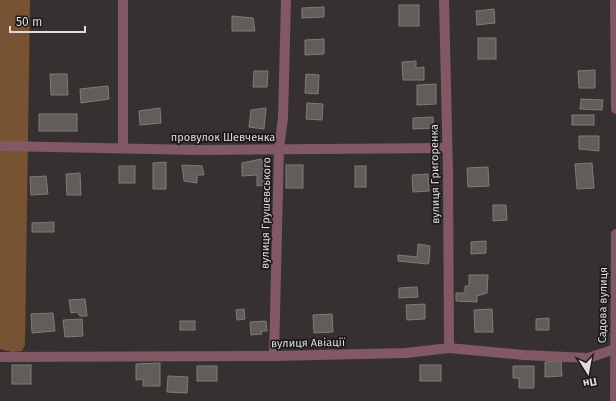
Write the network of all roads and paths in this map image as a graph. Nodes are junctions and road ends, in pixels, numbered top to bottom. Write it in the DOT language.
graph roads {
  1 [pos="123,0"];
  2 [pos="286,0"];
  3 [pos="444,0"];
  4 [pos="615,0"];
  5 [pos="616,109"];
  6 [pos="0,146"];
  7 [pos="123,148"];
  8 [pos="279,148"];
  9 [pos="447,148"];
  10 [pos="616,234"];
  11 [pos="449,348"];
  12 [pos="615,349"];
  13 [pos="274,356"];
  14 [pos="0,357"];
  15 [pos="615,401"];
  1 -- 7 [label="street"];
  2 -- 8 [label="street, вулиця Грушевського"];
  3 -- 9 [label="street, вулиця Григоренка"];
  4 -- 5 [label="street"];
  6 -- 7 [label="street, провулок Шевченка"];
  7 -- 8 [label="street, провулок Шевченка"];
  8 -- 9 [label="street, провулок Шевченка"];
  8 -- 13 [label="street, вулиця Грушевського"];
  9 -- 11 [label="street, вулиця Григоренка"];
  10 -- 12 [label="street, Садова вулиця"];
  11 -- 12 [label="street, вулиця Авіації"];
  11 -- 13 [label="street, вулиця Авіації"];
  12 -- 15 [label="street, Садова вулиця"];
  13 -- 14 [label="street, вулиця Авіації"];
}
